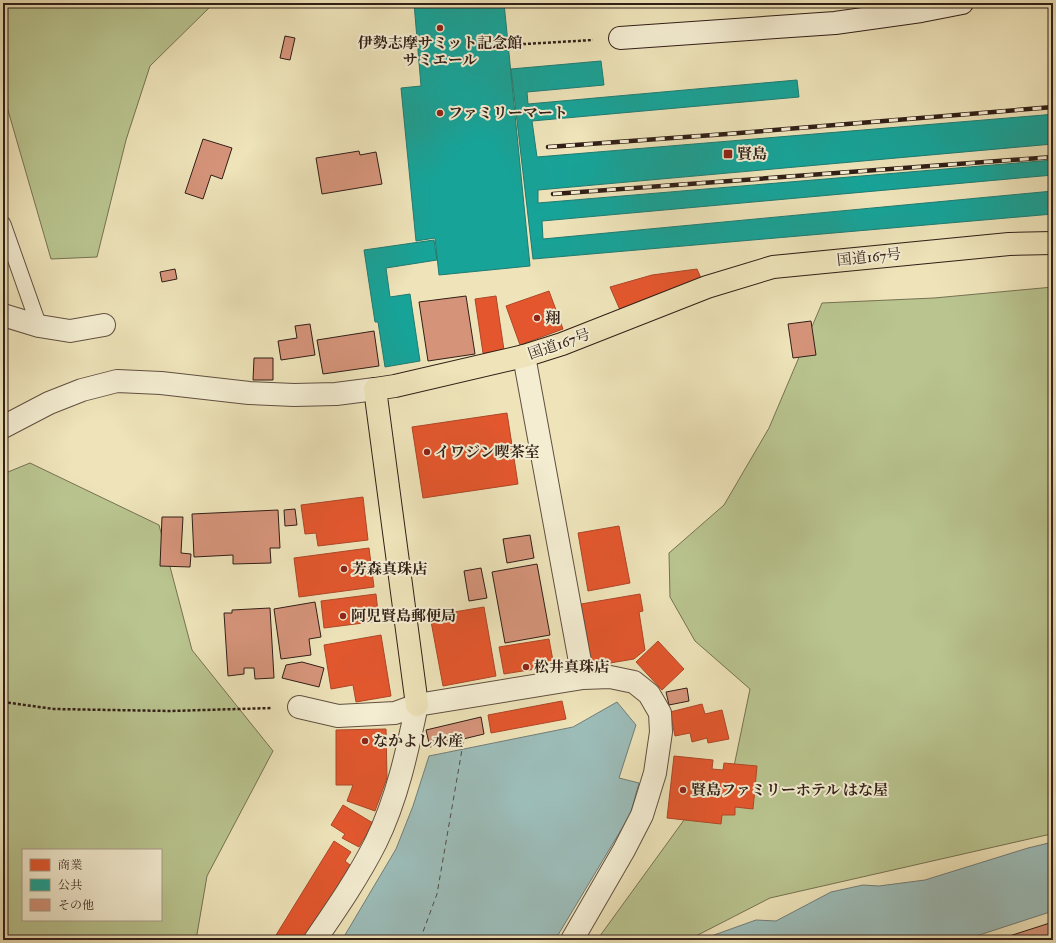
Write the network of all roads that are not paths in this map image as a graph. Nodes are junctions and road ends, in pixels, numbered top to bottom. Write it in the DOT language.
graph roads {
  1 [pos="962,3"];
  2 [pos="620,38"];
  3 [pos="3,224"];
  4 [pos="1053,243"];
  5 [pos="3,315"];
  6 [pos="39,326"];
  7 [pos="104,326"];
  8 [pos="524,356"];
  9 [pos="374,389"];
  10 [pos="3,427"];
  11 [pos="583,678"];
  12 [pos="417,705"];
  13 [pos="299,707"];
  14 [pos="315,940"];
  15 [pos="572,940"];
  1 -- 2 [label="street"];
  3 -- 6 [label="lane"];
  4 -- 8 [label="highway, 国道167号"];
  5 -- 6 [label="street"];
  6 -- 7 [label="street"];
  8 -- 9 [label="highway, 国道167号"];
  8 -- 11 [label="street"];
  9 -- 10 [label="street"];
  9 -- 12 [label="highway"];
  11 -- 12 [label="street"];
  11 -- 15 [label="street"];
  12 -- 13 [label="street"];
  12 -- 14 [label="street"];
}
